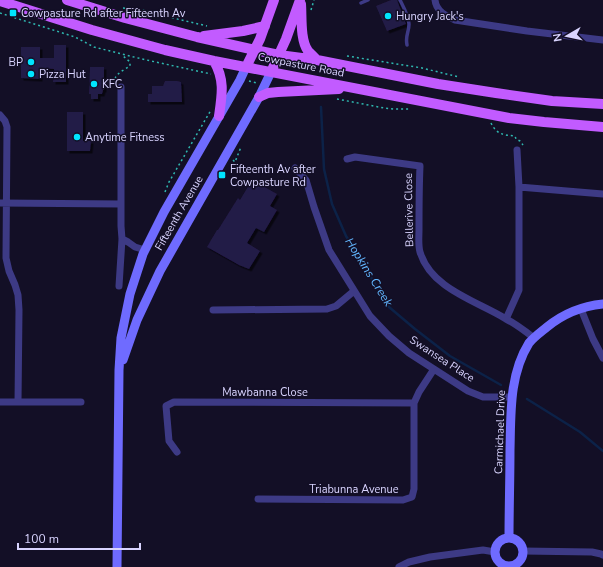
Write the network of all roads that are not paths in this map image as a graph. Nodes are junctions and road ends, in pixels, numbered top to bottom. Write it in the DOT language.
graph roads {
  1 [pos="67,0"];
  2 [pos="274,0"];
  3 [pos="300,0"];
  4 [pos="368,0"];
  5 [pos="400,0"];
  6 [pos="436,0"];
  7 [pos="0,1"];
  8 [pos="361,2"];
  9 [pos="265,26"];
  10 [pos="197,37"];
  11 [pos="603,40"];
  12 [pos="407,46"];
  13 [pos="254,50"];
  14 [pos="279,55"];
  15 [pos="317,60"];
  16 [pos="214,61"];
  17 [pos="246,67"];
  18 [pos="271,72"];
  19 [pos="121,87"];
  20 [pos="357,89"];
  21 [pos="259,97"];
  22 [pos="603,104"];
  23 [pos="0,116"];
  24 [pos="219,116"];
  25 [pos="603,127"];
  26 [pos="517,150"];
  27 [pos="348,159"];
  28 [pos="295,168"];
  29 [pos="518,187"];
  30 [pos="603,194"];
  31 [pos="3,204"];
  32 [pos="121,204"];
  33 [pos="122,239"];
  34 [pos="145,250"];
  35 [pos="119,286"];
  36 [pos="354,291"];
  37 [pos="603,304"];
  38 [pos="581,309"];
  39 [pos="213,310"];
  40 [pos="506,319"];
  41 [pos="534,338"];
  42 [pos="603,358"];
  43 [pos="434,369"];
  44 [pos="119,370"];
  45 [pos="512,397"];
  46 [pos="0,402"];
  47 [pos="18,402"];
  48 [pos="81,402"];
  49 [pos="414,403"];
  50 [pos="177,452"];
  51 [pos="258,499"];
  52 [pos="509,538"];
  53 [pos="523,551"];
  54 [pos="495,552"];
  55 [pos="602,552"];
  56 [pos="117,567"];
  57 [pos="399,567"];
  58 [pos="508,567"];
  1 -- 10 [label="main road, Cowpasture Road"];
  2 -- 9 [label="main road"];
  3 -- 14 [label="main road"];
  3 -- 15 [label="main road"];
  4 -- 8 [label="lane"];
  5 -- 12 [label="lane"];
  6 -- 11 [label="street"];
  7 -- 16 [label="main road, Cowpasture Road"];
  9 -- 10 [label="main road"];
  9 -- 13 [label="main road"];
  10 -- 13 [label="main road, Cowpasture Road"];
  13 -- 14 [label="main road, Cowpasture Road"];
  13 -- 17 [label="main road"];
  14 -- 15 [label="main road, Cowpasture Road"];
  14 -- 18 [label="main road"];
  15 -- 22 [label="main road, Cowpasture Road"];
  16 -- 17 [label="main road, Cowpasture Road"];
  16 -- 24 [label="main road"];
  17 -- 18 [label="main road, Cowpasture Road"];
  17 -- 24 [label="main road, Fifteenth Avenue"];
  18 -- 20 [label="main road, Cowpasture Road"];
  18 -- 21 [label="main road, Fifteenth Avenue"];
  19 -- 32 [label="street"];
  20 -- 21 [label="main road"];
  20 -- 25 [label="main road, Cowpasture Road"];
  21 -- 44 [label="main road, Fifteenth Avenue"];
  23 -- 31 [label="street"];
  24 -- 34 [label="main road, Fifteenth Avenue"];
  26 -- 29 [label="street"];
  27 -- 40 [label="street, Bellerive Close"];
  28 -- 36 [label="street, Swansea Place"];
  29 -- 30 [label="street"];
  29 -- 40 [label="street"];
  31 -- 32 [label="street"];
  31 -- 47 [label="street"];
  32 -- 33 [label="street"];
  33 -- 34 [label="street"];
  33 -- 35 [label="street"];
  34 -- 44 [label="main road, Fifteenth Avenue"];
  36 -- 39 [label="street"];
  36 -- 43 [label="street, Swansea Place"];
  37 -- 38 [label="main road, Carmichael Drive"];
  38 -- 41 [label="main road, Carmichael Drive"];
  38 -- 42 [label="street"];
  40 -- 41 [label="street, Bellerive Close"];
  41 -- 45 [label="main road, Carmichael Drive"];
  43 -- 45 [label="street, Swansea Place"];
  43 -- 49 [label="street, Triabunna Avenue"];
  44 -- 56 [label="main road, Fifteenth Avenue"];
  45 -- 52 [label="main road, Carmichael Drive"];
  46 -- 47 [label="street"];
  47 -- 48 [label="street"];
  49 -- 50 [label="street, Mawbanna Close"];
  49 -- 51 [label="street, Triabunna Avenue"];
  52 -- 53 [label="main road"];
  52 -- 54 [label="main road"];
  53 -- 55 [label="street"];
  53 -- 58 [label="main road"];
  54 -- 57 [label="street"];
  54 -- 58 [label="main road"];
}
